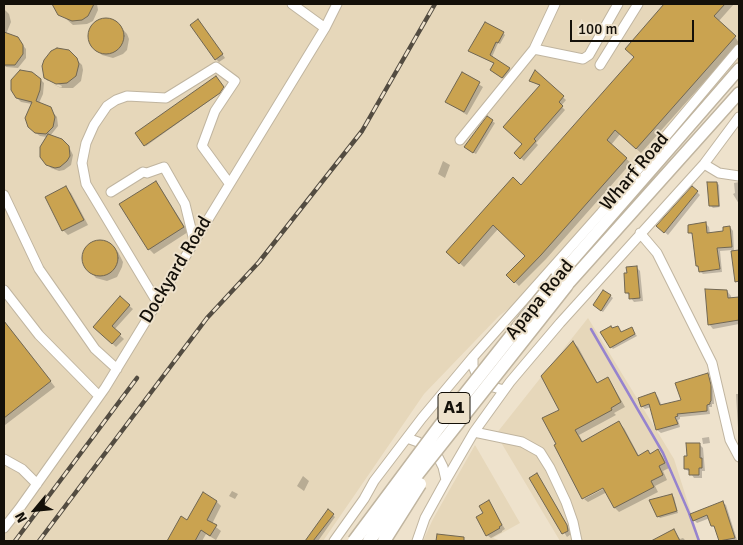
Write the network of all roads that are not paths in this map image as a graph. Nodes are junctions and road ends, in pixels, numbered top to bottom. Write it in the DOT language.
graph roads {
  1 [pos="292,4"];
  2 [pos="338,4"];
  3 [pos="555,4"];
  4 [pos="618,4"];
  5 [pos="638,4"];
  6 [pos="325,28"];
  7 [pos="534,49"];
  8 [pos="739,49"];
  9 [pos="600,65"];
  10 [pos="739,69"];
  11 [pos="739,95"];
  12 [pos="739,117"];
  13 [pos="460,140"];
  14 [pos="704,164"];
  15 [pos="739,176"];
  16 [pos="229,183"];
  17 [pos="112,192"];
  18 [pos="4,195"];
  19 [pos="640,233"];
  20 [pos="194,241"];
  21 [pos="562,281"];
  22 [pos="4,290"];
  23 [pos="157,302"];
  24 [pos="473,357"];
  25 [pos="116,369"];
  26 [pos="504,390"];
  27 [pos="99,396"];
  28 [pos="456,425"];
  29 [pos="474,432"];
  30 [pos="407,438"];
  31 [pos="739,457"];
  32 [pos="4,459"];
  33 [pos="446,480"];
  34 [pos="37,484"];
  35 [pos="4,528"];
  36 [pos="334,541"];
  37 [pos="354,541"];
  38 [pos="369,541"];
  39 [pos="384,541"];
  40 [pos="416,541"];
  41 [pos="577,541"];
  1 -- 6 [label="street"];
  2 -- 6 [label="street, Dockyard Road"];
  3 -- 7 [label="street"];
  4 -- 7 [label="street"];
  5 -- 9 [label="street"];
  6 -- 16 [label="street, Dockyard Road"];
  7 -- 13 [label="street"];
  8 -- 24 [label="street, Wharf Road"];
  10 -- 21 [label="main road, Apapa Road / A1"];
  11 -- 21 [label="main road, Apapa Road / A1"];
  12 -- 14 [label="street"];
  14 -- 15 [label="street"];
  14 -- 19 [label="street"];
  16 -- 20 [label="street, Dockyard Road"];
  16 -- 23 [label="street"];
  17 -- 20 [label="street"];
  18 -- 25 [label="street"];
  19 -- 26 [label="street"];
  19 -- 31 [label="street"];
  20 -- 23 [label="street, Dockyard Road"];
  21 -- 28 [label="highway, Apapa Road / A1, bridge"];
  21 -- 37 [label="highway, Apapa Road / A1, bridge"];
  22 -- 27 [label="street"];
  23 -- 25 [label="street, Dockyard Road"];
  24 -- 26 [label="street"];
  24 -- 30 [label="street, Wharf Road"];
  25 -- 27 [label="street, Dockyard Road"];
  26 -- 29 [label="street"];
  27 -- 34 [label="street, Dockyard Road"];
  28 -- 38 [label="highway, Apapa Road / A1, bridge"];
  28 -- 39 [label="highway, bridge"];
  29 -- 33 [label="street"];
  29 -- 41 [label="street"];
  30 -- 33 [label="street"];
  30 -- 36 [label="street, Wharf Road"];
  32 -- 34 [label="street"];
  33 -- 40 [label="street"];
  34 -- 35 [label="street, Dockyard Road"];
}
